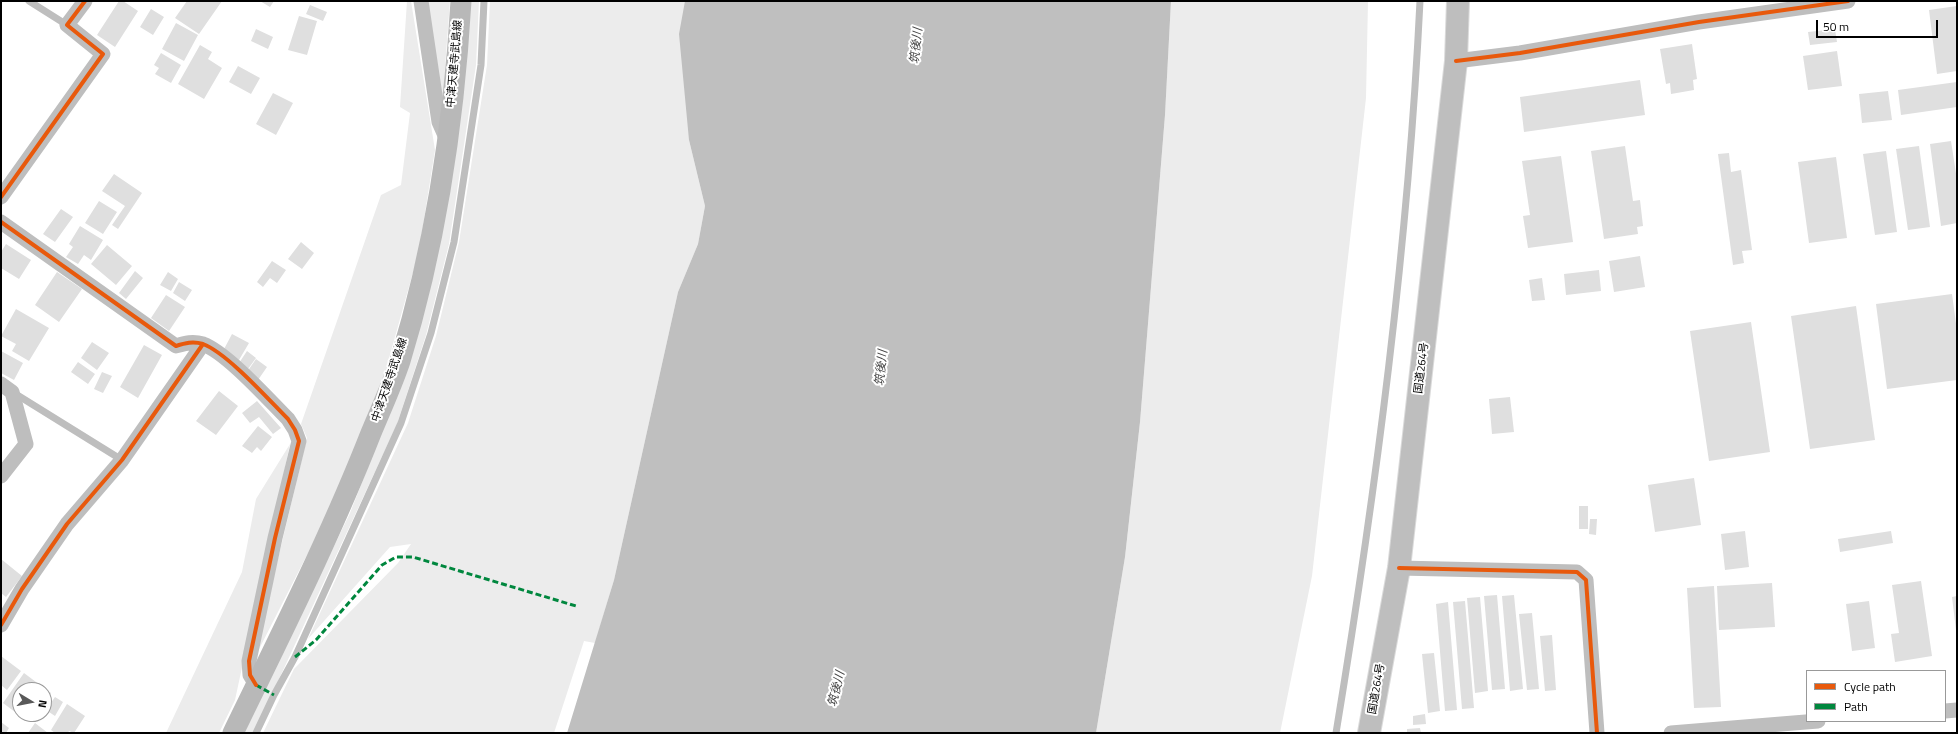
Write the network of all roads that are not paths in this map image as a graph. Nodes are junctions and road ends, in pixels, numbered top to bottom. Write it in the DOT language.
graph roads {
  1 [pos="29,1"];
  2 [pos="85,1"];
  3 [pos="421,1"];
  4 [pos="461,1"];
  5 [pos="484,1"];
  6 [pos="1420,1"];
  7 [pos="1458,1"];
  8 [pos="1848,1"];
  9 [pos="67,25"];
  10 [pos="1456,61"];
  11 [pos="447,140"];
  12 [pos="1,197"];
  13 [pos="1,222"];
  14 [pos="203,344"];
  15 [pos="6,388"];
  16 [pos="122,460"];
  17 [pos="1,476"];
  18 [pos="1399,568"];
  19 [pos="1,625"];
  20 [pos="256,685"];
  21 [pos="1957,710"];
  22 [pos="1946,711"];
  23 [pos="1806,722"];
  24 [pos="233,733"];
  25 [pos="256,733"];
  26 [pos="1336,733"];
  27 [pos="1369,733"];
  28 [pos="1597,733"];
  29 [pos="1671,733"];
  1 -- 9 [label="lane"];
  2 -- 9 [label="street"];
  3 -- 11 [label="street"];
  4 -- 11 [label="main road, 中津天建寺武島線"];
  5 -- 25 [label="lane"];
  6 -- 26 [label="lane"];
  7 -- 10 [label="highway, 国道264号"];
  8 -- 10 [label="street"];
  9 -- 12 [label="street"];
  10 -- 18 [label="highway, 国道264号"];
  11 -- 20 [label="main road, 中津天建寺武島線"];
  13 -- 14 [label="street"];
  14 -- 16 [label="street"];
  14 -- 20 [label="street"];
  15 -- 16 [label="lane"];
  15 -- 17 [label="street"];
  16 -- 19 [label="street"];
  18 -- 27 [label="highway, 国道264号"];
  18 -- 28 [label="street"];
  20 -- 24 [label="main road, 中津天建寺武島線"];
  21 -- 22 [label="street"];
  23 -- 29 [label="street"];
}
